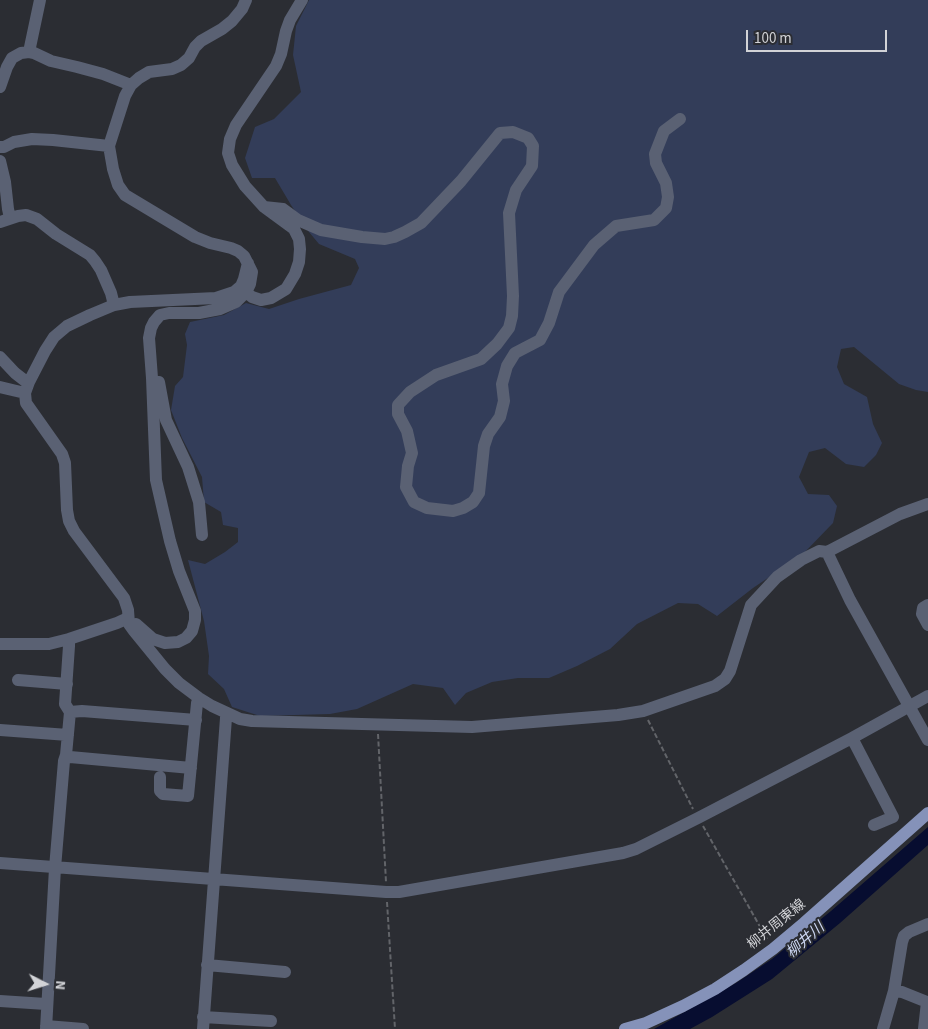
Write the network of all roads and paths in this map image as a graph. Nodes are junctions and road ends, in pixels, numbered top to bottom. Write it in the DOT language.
graph roads {
  1 [pos="40,0"];
  2 [pos="246,0"];
  3 [pos="302,0"];
  4 [pos="28,52"];
  5 [pos="131,85"];
  6 [pos="0,87"];
  7 [pos="680,119"];
  8 [pos="109,146"];
  9 [pos="0,147"];
  10 [pos="0,161"];
  11 [pos="264,207"];
  12 [pos="5,220"];
  13 [pos="248,263"];
  14 [pos="246,292"];
  15 [pos="114,305"];
  16 [pos="149,338"];
  17 [pos="0,357"];
  18 [pos="0,387"];
  19 [pos="27,388"];
  20 [pos="928,504"];
  21 [pos="202,534"];
  22 [pos="827,552"];
  23 [pos="928,606"];
  24 [pos="128,618"];
  25 [pos="928,625"];
  26 [pos="69,639"];
  27 [pos="0,644"];
  28 [pos="18,680"];
  29 [pos="67,684"];
  30 [pos="928,696"];
  31 [pos="199,698"];
  32 [pos="910,706"];
  33 [pos="643,711"];
  34 [pos="70,712"];
  35 [pos="228,714"];
  36 [pos="196,720"];
  37 [pos="378,724"];
  38 [pos="0,730"];
  39 [pos="68,736"];
  40 [pos="852,738"];
  41 [pos="928,740"];
  42 [pos="66,755"];
  43 [pos="191,768"];
  44 [pos="160,777"];
  45 [pos="698,818"];
  46 [pos="926,818"];
  47 [pos="874,825"];
  48 [pos="0,863"];
  49 [pos="55,868"];
  50 [pos="214,880"];
  51 [pos="386,892"];
  52 [pos="928,924"];
  53 [pos="773,950"];
  54 [pos="207,965"];
  55 [pos="285,972"];
  56 [pos="894,991"];
  57 [pos="0,1001"];
  58 [pos="928,1002"];
  59 [pos="46,1004"];
  60 [pos="271,1021"];
  61 [pos="203,1023"];
  62 [pos="648,1027"];
  63 [pos="46,1028"];
  64 [pos="83,1029"];
  65 [pos="395,1029"];
  66 [pos="625,1029"];
  67 [pos="882,1029"];
  68 [pos="924,1029"];
  1 -- 4 [label="street"];
  2 -- 5 [label="street"];
  3 -- 11 [label="street"];
  4 -- 5 [label="street"];
  4 -- 6 [label="street"];
  5 -- 8 [label="street"];
  7 -- 11 [label="street"];
  8 -- 9 [label="street"];
  8 -- 13 [label="street"];
  10 -- 12 [label="street"];
  11 -- 14 [label="street"];
  12 -- 15 [label="street"];
  13 -- 14 [label="street"];
  13 -- 15 [label="street"];
  14 -- 16 [label="street"];
  15 -- 19 [label="street"];
  16 -- 21 [label="street"];
  16 -- 24 [label="street"];
  17 -- 19 [label="street"];
  18 -- 19 [label="street"];
  19 -- 24 [label="street"];
  20 -- 22 [label="street"];
  22 -- 32 [label="street"];
  22 -- 33 [label="street"];
  23 -- 25 [label="street"];
  24 -- 26 [label="street"];
  24 -- 31 [label="street"];
  26 -- 27 [label="street"];
  26 -- 29 [label="street"];
  28 -- 29 [label="street"];
  29 -- 34 [label="street"];
  30 -- 32 [label="street"];
  31 -- 35 [label="street"];
  31 -- 36 [label="street"];
  32 -- 40 [label="street"];
  32 -- 41 [label="street"];
  33 -- 37 [label="street"];
  33 -- 45 [label="path"];
  34 -- 36 [label="street"];
  34 -- 39 [label="street"];
  35 -- 37 [label="street"];
  35 -- 50 [label="street"];
  36 -- 43 [label="street"];
  37 -- 51 [label="path"];
  38 -- 39 [label="street"];
  39 -- 42 [label="street"];
  40 -- 45 [label="street"];
  40 -- 47 [label="street"];
  42 -- 43 [label="street"];
  42 -- 49 [label="street"];
  43 -- 44 [label="street"];
  45 -- 51 [label="street"];
  45 -- 53 [label="path"];
  46 -- 53 [label="main road, 柳井周東線"];
  48 -- 49 [label="street"];
  49 -- 50 [label="street"];
  49 -- 59 [label="street"];
  50 -- 51 [label="street"];
  50 -- 54 [label="street"];
  51 -- 65 [label="path"];
  52 -- 56 [label="street"];
  53 -- 62 [label="main road, 柳井周東線"];
  54 -- 55 [label="street"];
  54 -- 61 [label="street"];
  56 -- 58 [label="street"];
  56 -- 67 [label="street"];
  57 -- 59 [label="street"];
  58 -- 68 [label="street"];
  59 -- 63 [label="street"];
  60 -- 61 [label="street"];
  62 -- 66 [label="main road, 柳井周東線"];
  63 -- 64 [label="street"];
}
